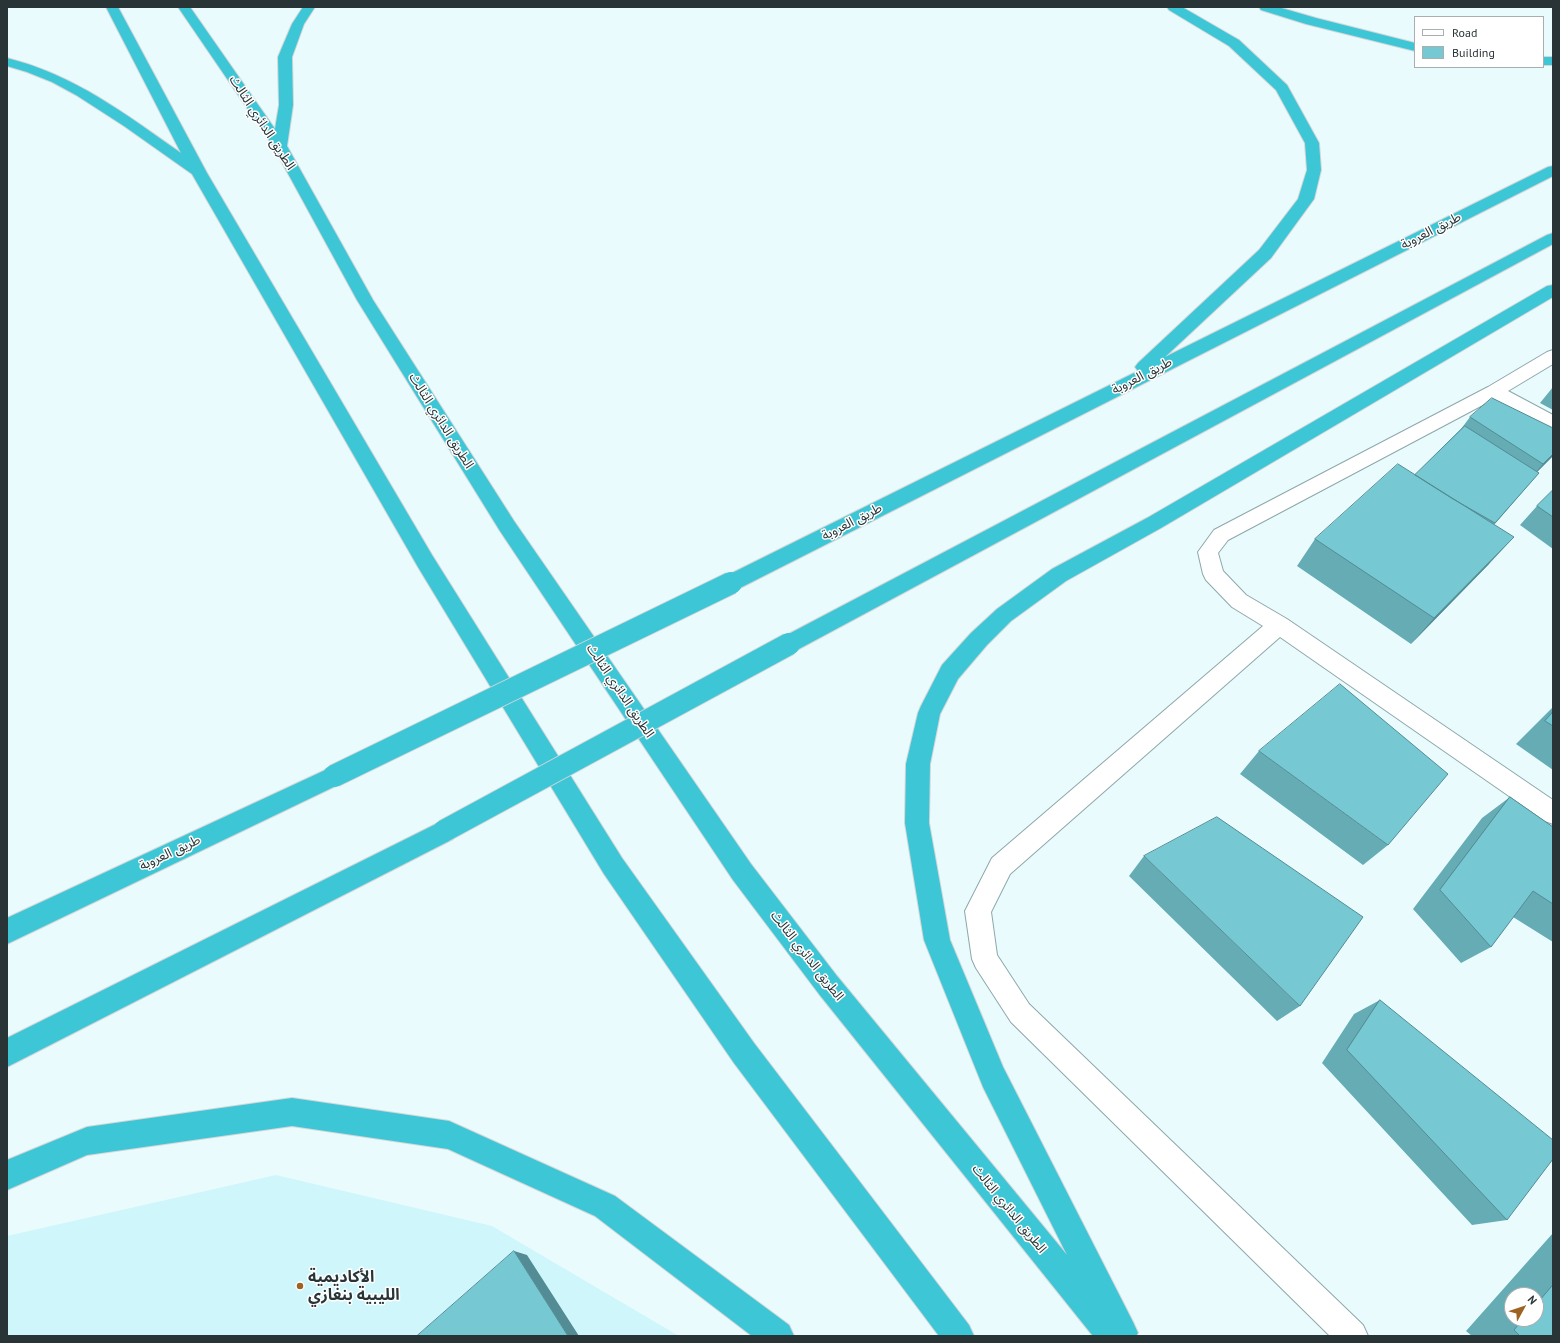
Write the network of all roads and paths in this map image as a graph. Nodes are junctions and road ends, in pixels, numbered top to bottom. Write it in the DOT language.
graph roads {
  1 [pos="112,7"];
  2 [pos="184,7"];
  3 [pos="309,7"];
  4 [pos="1173,7"];
  5 [pos="1265,7"];
  6 [pos="1414,47"];
  7 [pos="7,62"];
  8 [pos="280,146"];
  9 [pos="1553,170"];
  10 [pos="198,173"];
  11 [pos="1553,238"];
  12 [pos="1553,290"];
  13 [pos="1553,356"];
  14 [pos="1125,384"];
  15 [pos="1494,391"];
  16 [pos="1553,423"];
  17 [pos="1279,625"];
  18 [pos="1553,813"];
  19 [pos="7,930"];
  20 [pos="7,1053"];
  21 [pos="7,1175"];
  22 [pos="778,1336"];
  23 [pos="958,1336"];
  24 [pos="1112,1336"];
  25 [pos="1123,1336"];
  26 [pos="1352,1336"];
  1 -- 10 [label="highway"];
  2 -- 8 [label="highway, الطريق الدائري الثالث"];
  3 -- 8 [label="highway"];
  4 -- 14 [label="highway"];
  5 -- 6 [label="highway"];
  7 -- 10 [label="highway"];
  8 -- 24 [label="highway, الطريق الدائري الثالث"];
  9 -- 14 [label="highway, طريق العروبة"];
  10 -- 23 [label="highway"];
  11 -- 20 [label="highway, bridge"];
  12 -- 25 [label="highway"];
  13 -- 15 [label="street"];
  14 -- 19 [label="highway, طريق العروبة, bridge"];
  15 -- 16 [label="street"];
  15 -- 17 [label="street"];
  17 -- 18 [label="street"];
  17 -- 26 [label="street"];
  21 -- 22 [label="highway"];
}
